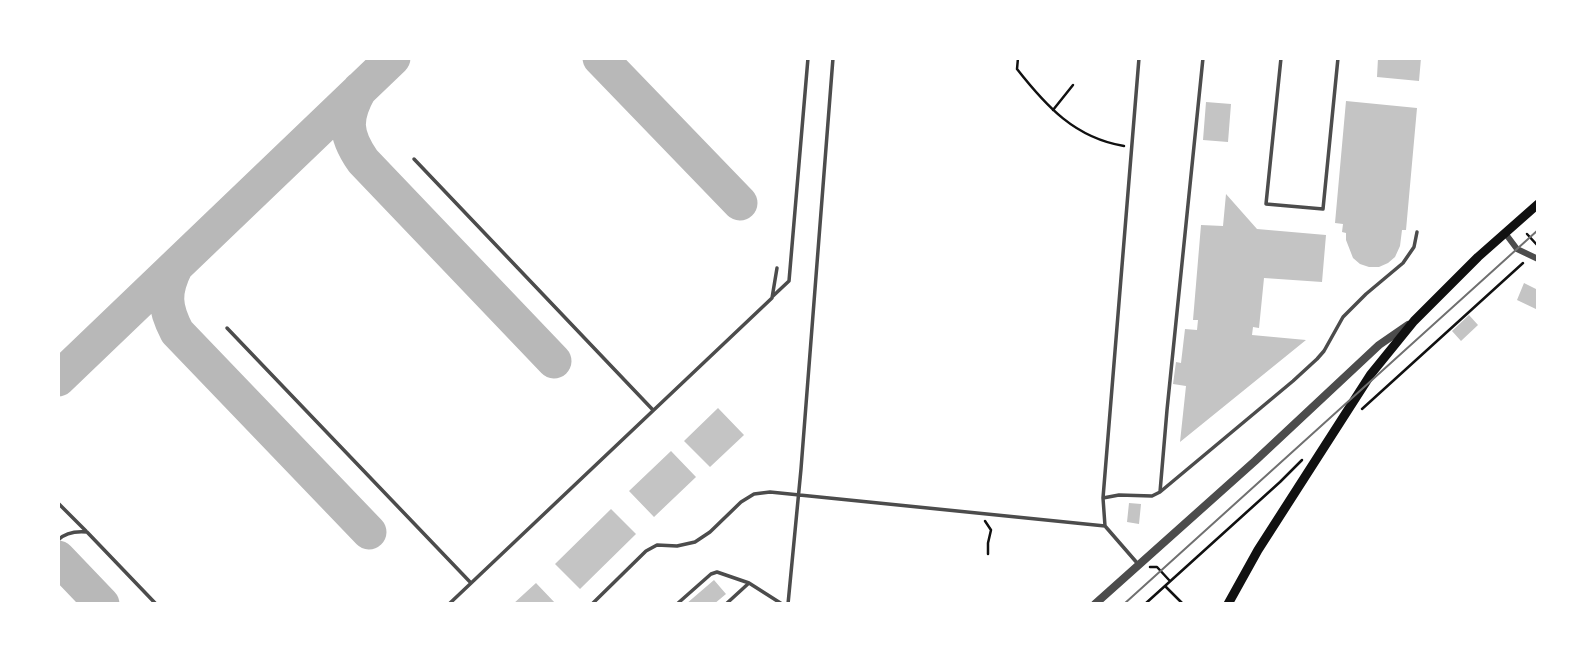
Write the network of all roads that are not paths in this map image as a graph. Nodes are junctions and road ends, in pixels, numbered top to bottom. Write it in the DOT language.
graph roads {
  1 [pos="808,58"];
  2 [pos="834,58"];
  3 [pos="1139,58"];
  4 [pos="1203,58"];
  5 [pos="1281,58"];
  6 [pos="1338,58"];
  7 [pos="414,159"];
  8 [pos="1538,204"];
  9 [pos="1417,233"];
  10 [pos="1505,233"];
  11 [pos="1535,257"];
  12 [pos="777,268"];
  13 [pos="772,298"];
  14 [pos="1414,321"];
  15 [pos="227,328"];
  16 [pos="653,410"];
  17 [pos="1160,492"];
  18 [pos="798,495"];
  19 [pos="1103,498"];
  20 [pos="58,503"];
  21 [pos="1105,526"];
  22 [pos="87,532"];
  23 [pos="58,540"];
  24 [pos="1140,566"];
  25 [pos="471,583"];
  26 [pos="749,583"];
  27 [pos="156,604"];
  28 [pos="449,604"];
  29 [pos="592,604"];
  30 [pos="677,604"];
  31 [pos="726,604"];
  32 [pos="782,604"];
  33 [pos="788,604"];
  34 [pos="1096,604"];
  35 [pos="1228,604"];
  1 -- 13 [label="lane"];
  2 -- 18 [label="lane"];
  3 -- 19 [label="lane"];
  4 -- 17 [label="lane"];
  5 -- 6 [label="lane"];
  7 -- 16 [label="lane"];
  8 -- 10 [label="main road"];
  9 -- 17 [label="lane"];
  10 -- 11 [label="street"];
  10 -- 14 [label="main road"];
  12 -- 13 [label="lane"];
  13 -- 16 [label="lane"];
  14 -- 24 [label="street"];
  14 -- 35 [label="main road"];
  15 -- 25 [label="lane"];
  16 -- 25 [label="lane"];
  17 -- 19 [label="lane"];
  18 -- 21 [label="lane"];
  18 -- 29 [label="lane"];
  18 -- 33 [label="lane"];
  19 -- 21 [label="lane"];
  20 -- 22 [label="lane"];
  21 -- 24 [label="lane"];
  22 -- 23 [label="lane"];
  22 -- 27 [label="lane"];
  24 -- 34 [label="street"];
  25 -- 28 [label="lane"];
  26 -- 30 [label="lane"];
  26 -- 31 [label="lane"];
  26 -- 32 [label="lane"];
}
